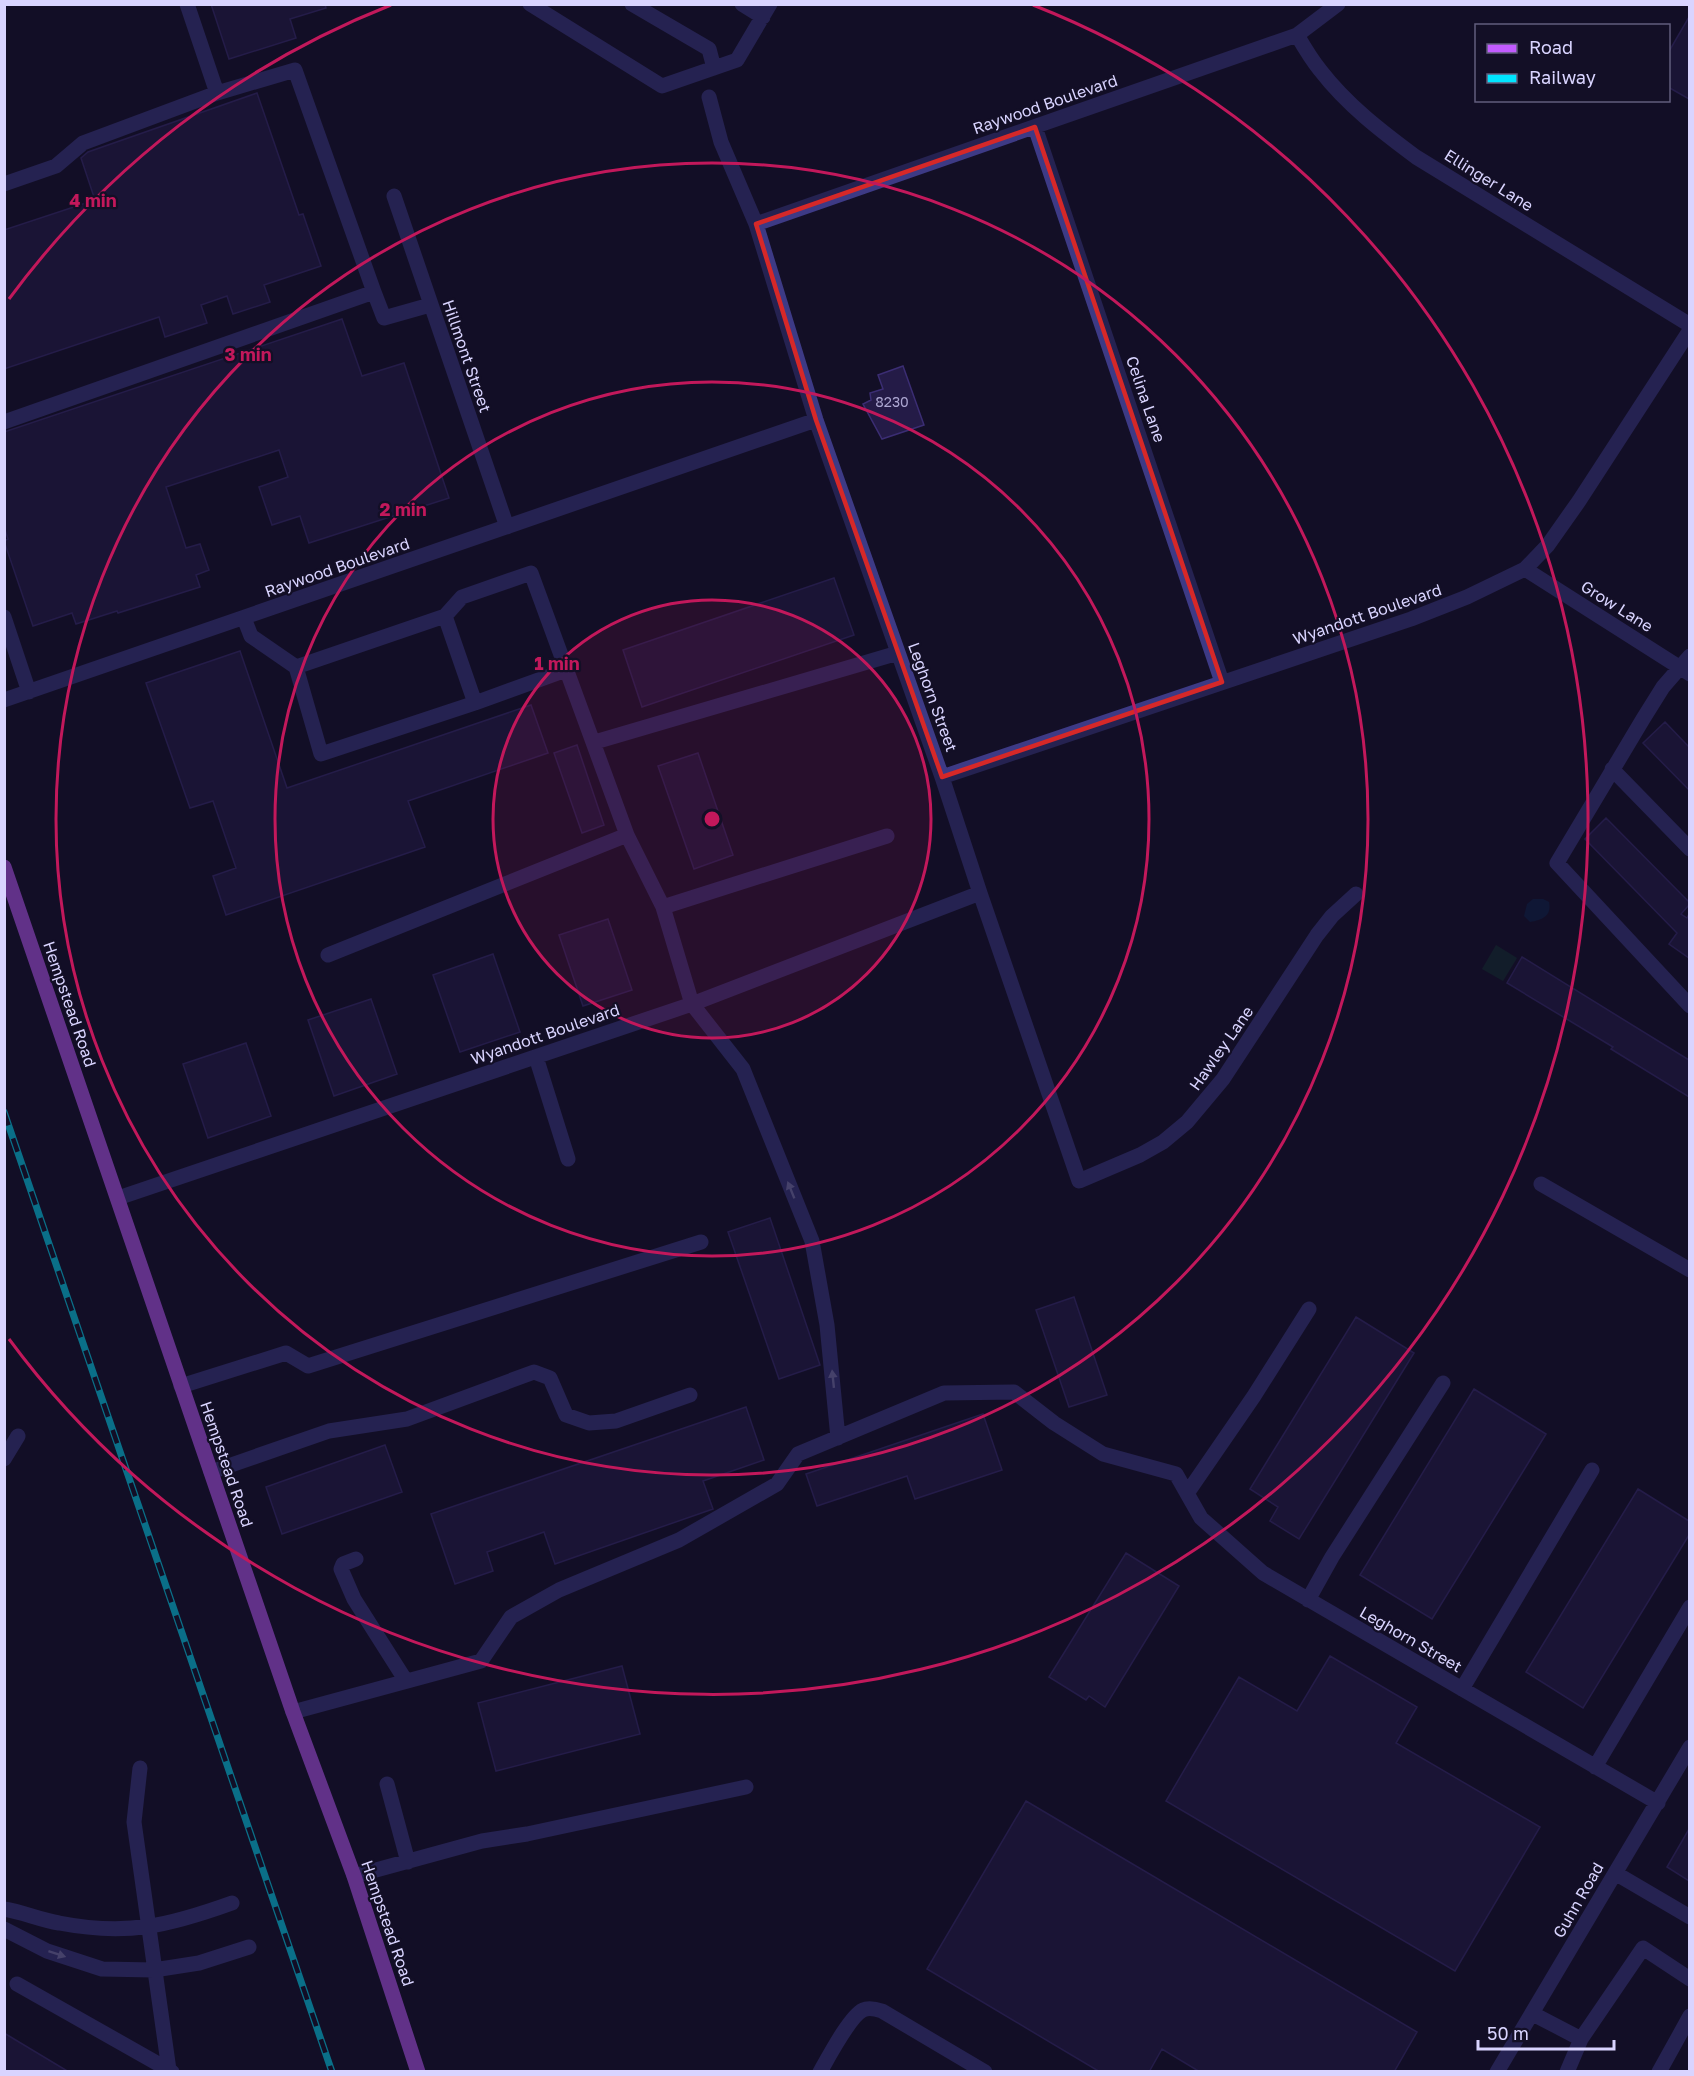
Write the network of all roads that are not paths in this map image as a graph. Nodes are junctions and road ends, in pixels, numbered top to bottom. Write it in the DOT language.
graph roads {
  1 [pos="187,4"];
  2 [pos="530,4"];
  3 [pos="632,4"];
  4 [pos="742,4"];
  5 [pos="1338,4"];
  6 [pos="766,11"];
  7 [pos="1297,35"];
  8 [pos="714,68"];
  9 [pos="217,93"];
  10 [pos="709,97"];
  11 [pos="1035,127"];
  12 [pos="4,184"];
  13 [pos="394,196"];
  14 [pos="756,224"];
  15 [pos="374,292"];
  16 [pos="430,305"];
  17 [pos="1689,325"];
  18 [pos="1689,330"];
  19 [pos="816,420"];
  20 [pos="4,422"];
  21 [pos="507,527"];
  22 [pos="1525,569"];
  23 [pos="445,616"];
  24 [pos="4,617"];
  25 [pos="244,618"];
  26 [pos="898,653"];
  27 [pos="1686,666"];
  28 [pos="296,667"];
  29 [pos="567,670"];
  30 [pos="1222,682"];
  31 [pos="29,692"];
  32 [pos="4,700"];
  33 [pos="475,703"];
  34 [pos="594,742"];
  35 [pos="1612,769"];
  36 [pos="942,777"];
  37 [pos="627,835"];
  38 [pos="887,836"];
  39 [pos="1689,849"];
  40 [pos="4,867"];
  41 [pos="980,893"];
  42 [pos="1356,894"];
  43 [pos="663,908"];
  44 [pos="328,955"];
  45 [pos="692,1004"];
  46 [pos="1689,1006"];
  47 [pos="536,1056"];
  48 [pos="568,1159"];
  49 [pos="1079,1181"];
  50 [pos="1541,1184"];
  51 [pos="118,1198"];
  52 [pos="701,1242"];
  53 [pos="1689,1270"];
  54 [pos="1309,1310"];
  55 [pos="1443,1383"];
  56 [pos="181,1386"];
  57 [pos="690,1395"];
  58 [pos="18,1436"];
  59 [pos="838,1438"];
  60 [pos="4,1459"];
  61 [pos="1592,1470"];
  62 [pos="211,1472"];
  63 [pos="1188,1492"];
  64 [pos="356,1559"];
  65 [pos="1308,1600"];
  66 [pos="1689,1607"];
  67 [pos="406,1681"];
  68 [pos="1462,1689"];
  69 [pos="292,1712"];
  70 [pos="1689,1750"];
  71 [pos="1596,1767"];
  72 [pos="140,1768"];
  73 [pos="387,1784"];
  74 [pos="746,1787"];
  75 [pos="1658,1803"];
  76 [pos="408,1862"];
  77 [pos="1615,1873"];
  78 [pos="354,1876"];
  79 [pos="232,1903"];
  80 [pos="4,1909"];
  81 [pos="1689,1917"];
  82 [pos="148,1928"];
  83 [pos="4,1929"];
  84 [pos="249,1947"];
  85 [pos="154,1970"];
  86 [pos="1689,1979"];
  87 [pos="16,1984"];
  88 [pos="1533,2014"];
  89 [pos="1689,2016"];
  90 [pos="1581,2038"];
  91 [pos="170,2071"];
  92 [pos="418,2072"];
  93 [pos="820,2072"];
  94 [pos="985,2072"];
  95 [pos="1497,2072"];
  96 [pos="1567,2072"];
  97 [pos="1659,2072"];
  1 -- 9 [label="street"];
  2 -- 8 [label="street"];
  3 -- 8 [label="street"];
  4 -- 6 [label="street"];
  5 -- 7 [label="street, Raywood Boulevard"];
  6 -- 8 [label="street"];
  7 -- 11 [label="street, Raywood Boulevard"];
  7 -- 17 [label="street, Ellinger Lane"];
  9 -- 12 [label="street"];
  9 -- 15 [label="street"];
  10 -- 14 [label="street, Leghorn Street"];
  11 -- 14 [label="street, Raywood Boulevard"];
  11 -- 30 [label="street, Celina Lane"];
  13 -- 16 [label="street, Hillmont Street"];
  14 -- 19 [label="street, Leghorn Street"];
  15 -- 16 [label="street"];
  15 -- 20 [label="street"];
  16 -- 21 [label="street, Hillmont Street"];
  18 -- 22 [label="street, Wyandott Boulevard"];
  19 -- 21 [label="street, Raywood Boulevard"];
  19 -- 26 [label="street, Leghorn Street"];
  21 -- 25 [label="street, Raywood Boulevard"];
  22 -- 27 [label="street, Grow Lane"];
  22 -- 30 [label="street, Wyandott Boulevard"];
  23 -- 28 [label="street"];
  23 -- 29 [label="street"];
  23 -- 33 [label="street"];
  24 -- 31 [label="street"];
  25 -- 28 [label="street"];
  25 -- 31 [label="street, Raywood Boulevard"];
  26 -- 34 [label="street"];
  26 -- 36 [label="street, Leghorn Street"];
  27 -- 35 [label="street"];
  28 -- 33 [label="street"];
  29 -- 33 [label="street"];
  29 -- 34 [label="street"];
  30 -- 36 [label="street, Wyandott Boulevard"];
  31 -- 32 [label="street, Raywood Boulevard"];
  34 -- 37 [label="street"];
  35 -- 39 [label="street"];
  35 -- 46 [label="street"];
  36 -- 41 [label="street, Leghorn Street"];
  37 -- 43 [label="street"];
  37 -- 44 [label="street"];
  38 -- 43 [label="street"];
  40 -- 51 [label="main road, Hempstead Road"];
  41 -- 45 [label="street, Wyandott Boulevard"];
  41 -- 49 [label="street, Leghorn Street"];
  42 -- 49 [label="street, Hawley Lane"];
  43 -- 45 [label="street"];
  45 -- 47 [label="street, Wyandott Boulevard"];
  59 -- 45 [label="street, one-way"];
  47 -- 48 [label="street"];
  47 -- 51 [label="street, Wyandott Boulevard"];
  50 -- 53 [label="street"];
  51 -- 56 [label="main road, Hempstead Road"];
  52 -- 56 [label="street"];
  54 -- 63 [label="street"];
  55 -- 65 [label="street"];
  56 -- 62 [label="main road, Hempstead Road"];
  57 -- 62 [label="street"];
  58 -- 60 [label="street"];
  59 -- 63 [label="street, Leghorn Street"];
  59 -- 67 [label="street"];
  61 -- 68 [label="street"];
  62 -- 69 [label="main road, Hempstead Road"];
  63 -- 65 [label="street, Leghorn Street"];
  64 -- 67 [label="street"];
  65 -- 68 [label="street, Leghorn Street"];
  66 -- 71 [label="street"];
  67 -- 69 [label="street"];
  68 -- 71 [label="street, Leghorn Street"];
  69 -- 78 [label="main road, Hempstead Road"];
  70 -- 75 [label="street, Guhn Road"];
  71 -- 75 [label="street, Leghorn Street"];
  72 -- 82 [label="street"];
  73 -- 76 [label="street"];
  74 -- 76 [label="street"];
  75 -- 77 [label="street, Guhn Road"];
  76 -- 78 [label="street"];
  77 -- 81 [label="street"];
  77 -- 88 [label="street, Guhn Road"];
  78 -- 92 [label="main road, Hempstead Road"];
  79 -- 82 [label="street"];
  80 -- 82 [label="street"];
  82 -- 85 [label="street"];
  83 -- 85 [label="street, one-way"];
  84 -- 85 [label="street"];
  85 -- 91 [label="street"];
  86 -- 90 [label="street"];
  87 -- 91 [label="street"];
  88 -- 90 [label="street"];
  88 -- 95 [label="street, Guhn Road"];
  89 -- 97 [label="street"];
  90 -- 96 [label="street"];
  93 -- 94 [label="street"];
}
